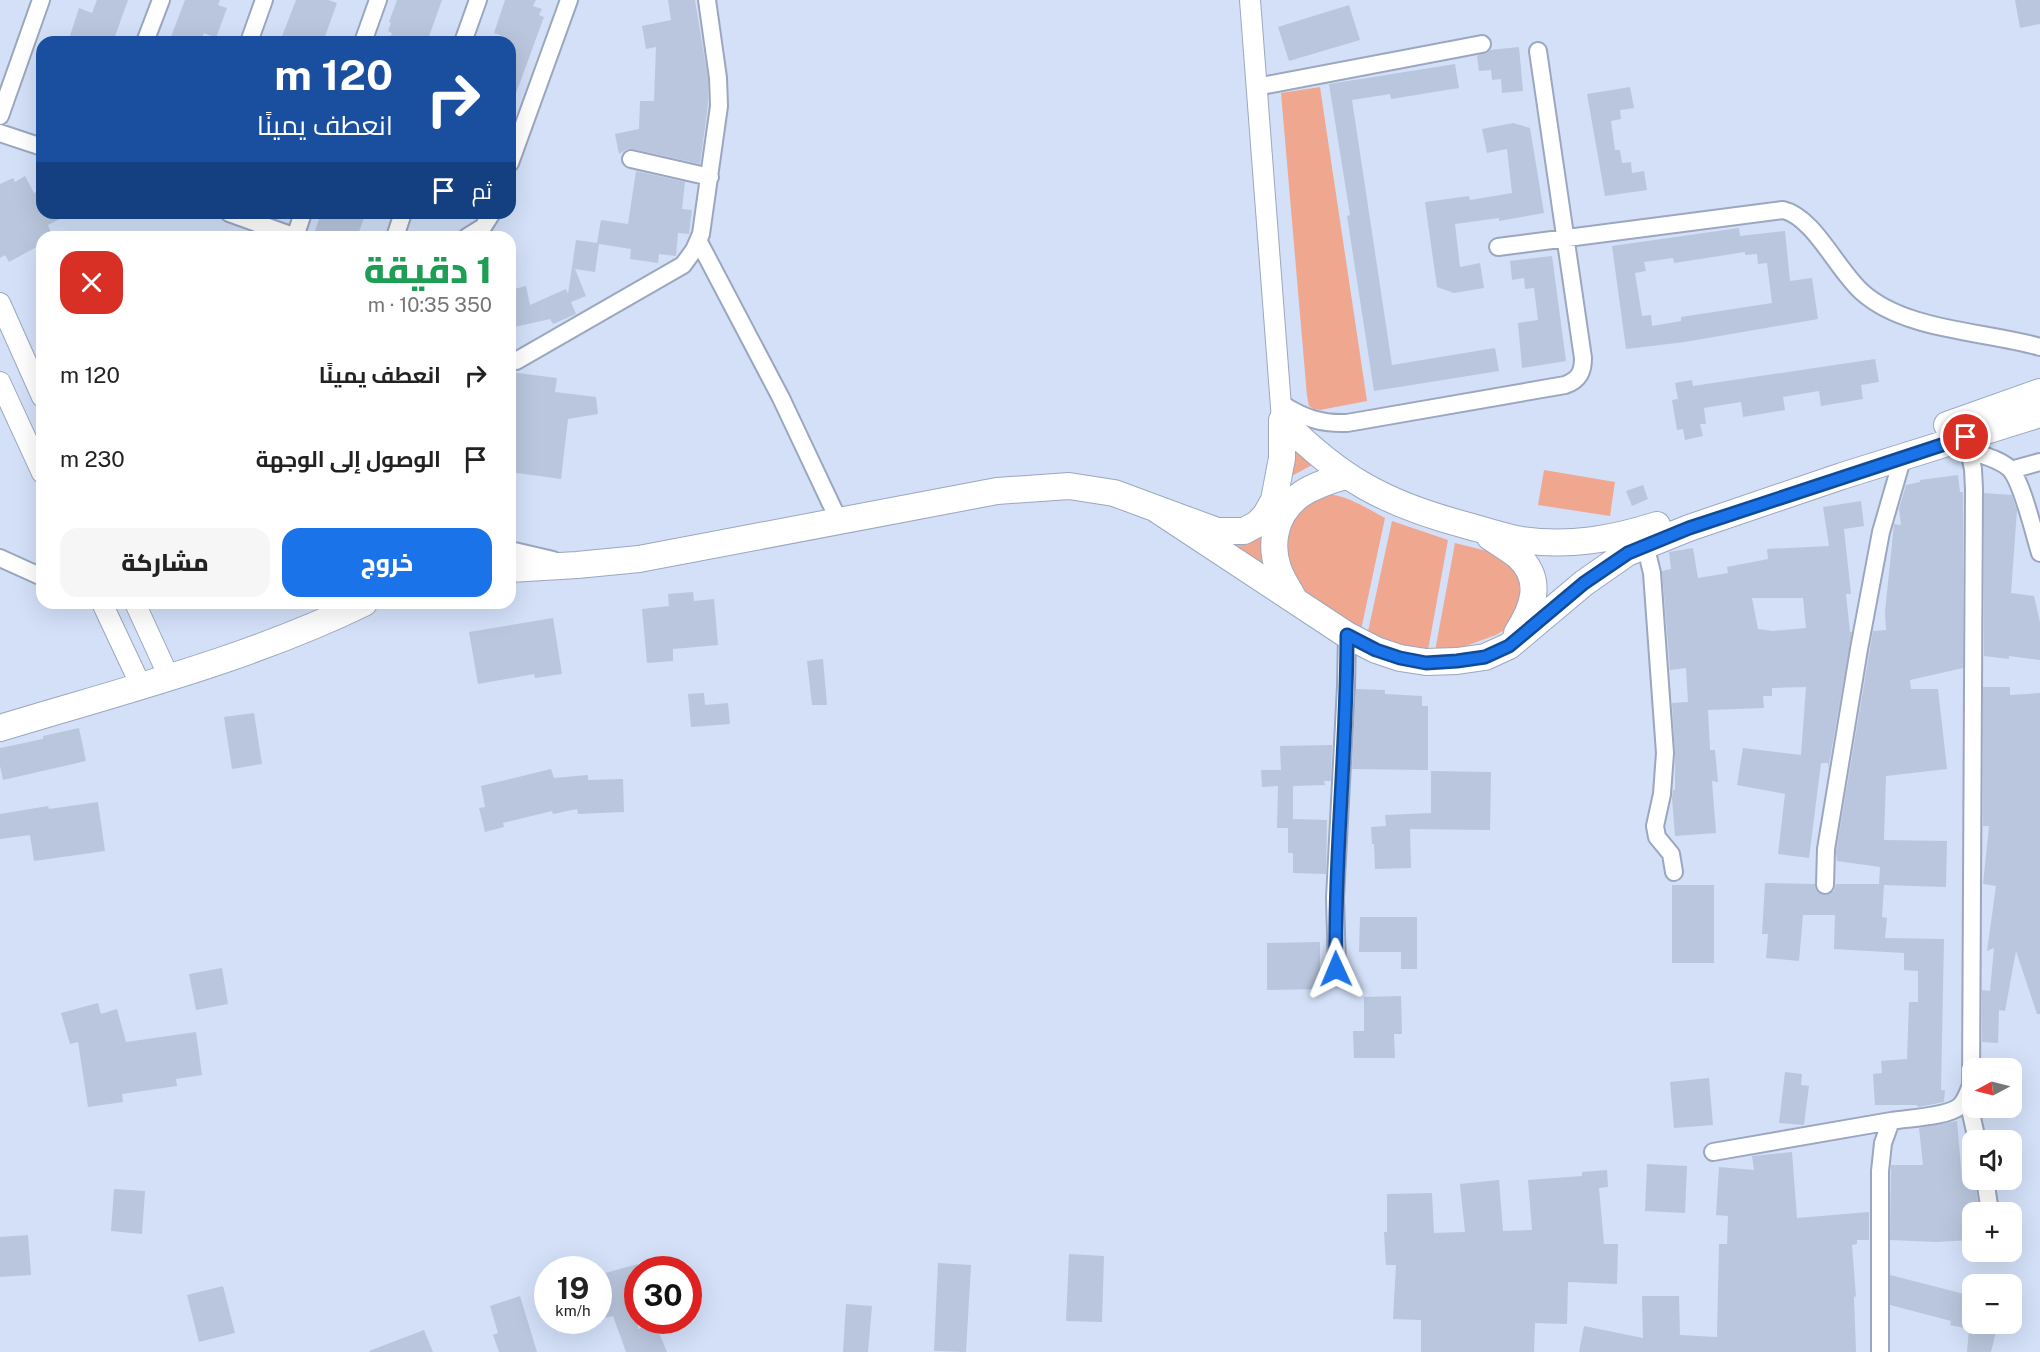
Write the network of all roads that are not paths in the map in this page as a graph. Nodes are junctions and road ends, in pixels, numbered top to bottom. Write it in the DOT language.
graph roads {
  1 [pos="41,0"];
  2 [pos="160,0"];
  3 [pos="264,0"];
  4 [pos="378,0"];
  5 [pos="478,0"];
  6 [pos="569,0"];
  7 [pos="707,0"];
  8 [pos="1250,0"];
  9 [pos="148,36"];
  10 [pos="251,36"];
  11 [pos="365,36"];
  12 [pos="465,36"];
  13 [pos="1482,44"];
  14 [pos="1539,51"];
  15 [pos="1256,87"];
  16 [pos="0,116"];
  17 [pos="0,134"];
  18 [pos="36,145"];
  19 [pos="516,146"];
  20 [pos="631,159"];
  21 [pos="710,177"];
  22 [pos="246,219"];
  23 [pos="488,219"];
  24 [pos="278,231"];
  25 [pos="477,231"];
  26 [pos="1564,239"];
  27 [pos="699,242"];
  28 [pos="1498,248"];
  29 [pos="0,303"];
  30 [pos="2040,347"];
  31 [pos="516,361"];
  32 [pos="0,382"];
  33 [pos="36,384"];
  34 [pos="2040,392"];
  35 [pos="1282,412"];
  36 [pos="2040,414"];
  37 [pos="1966,436"];
  38 [pos="1903,456"];
  39 [pos="36,460"];
  40 [pos="2040,462"];
  41 [pos="2011,470"];
  42 [pos="1345,476"];
  43 [pos="1280,503"];
  44 [pos="1156,509"];
  45 [pos="839,521"];
  46 [pos="1475,528"];
  47 [pos="1643,537"];
  48 [pos="516,551"];
  49 [pos="2040,553"];
  50 [pos="0,558"];
  51 [pos="577,565"];
  52 [pos="516,569"];
  53 [pos="36,574"];
  54 [pos="1294,599"];
  55 [pos="105,609"];
  56 [pos="134,609"];
  57 [pos="138,609"];
  58 [pos="350,609"];
  59 [pos="111,623"];
  60 [pos="1347,635"];
  61 [pos="1509,646"];
  62 [pos="169,677"];
  63 [pos="141,686"];
  64 [pos="0,728"];
  65 [pos="1674,872"];
  66 [pos="1825,885"];
  67 [pos="1336,969"];
  68 [pos="1972,1058"];
  69 [pos="1962,1103"];
  70 [pos="1891,1121"];
  71 [pos="1713,1152"];
  72 [pos="1880,1352"];
  1 -- 16 [label="street"];
  2 -- 9 [label="street"];
  3 -- 10 [label="street"];
  4 -- 11 [label="street"];
  5 -- 12 [label="street"];
  6 -- 19 [label="street"];
  7 -- 21 [label="street"];
  8 -- 15 [label="street"];
  13 -- 15 [label="street"];
  14 -- 26 [label="street"];
  15 -- 35 [label="street"];
  17 -- 18 [label="street"];
  20 -- 21 [label="street"];
  21 -- 27 [label="street"];
  22 -- 24 [label="street"];
  23 -- 25 [label="street"];
  26 -- 28 [label="street"];
  26 -- 30 [label="street"];
  26 -- 35 [label="street"];
  27 -- 31 [label="street"];
  27 -- 45 [label="street"];
  29 -- 33 [label="street"];
  32 -- 39 [label="street"];
  34 -- 37 [label="main road"];
  35 -- 42 [label="main road"];
  35 -- 43 [label="main road"];
  36 -- 37 [label="main road"];
  37 -- 38 [label="main road"];
  37 -- 41 [label="street"];
  37 -- 47 [label="main road"];
  37 -- 68 [label="street"];
  38 -- 47 [label="main road"];
  38 -- 66 [label="street"];
  40 -- 41 [label="street"];
  41 -- 49 [label="street"];
  42 -- 43 [label="main road"];
  42 -- 46 [label="main road"];
  43 -- 44 [label="main road"];
  43 -- 54 [label="main road"];
  44 -- 45 [label="main road"];
  44 -- 54 [label="main road"];
  45 -- 51 [label="main road"];
  46 -- 47 [label="main road"];
  46 -- 61 [label="main road"];
  47 -- 61 [label="main road"];
  47 -- 65 [label="street"];
  48 -- 51 [label="street"];
  50 -- 53 [label="street"];
  51 -- 52 [label="main road"];
  54 -- 60 [label="main road"];
  55 -- 59 [label="street"];
  56 -- 59 [label="street"];
  57 -- 62 [label="street"];
  58 -- 62 [label="main road"];
  59 -- 63 [label="street"];
  60 -- 61 [label="main road"];
  60 -- 67 [label="street"];
  62 -- 63 [label="main road"];
  63 -- 64 [label="main road"];
  69 -- 70 [label="street"];
  70 -- 71 [label="street"];
  70 -- 72 [label="street"];
}
